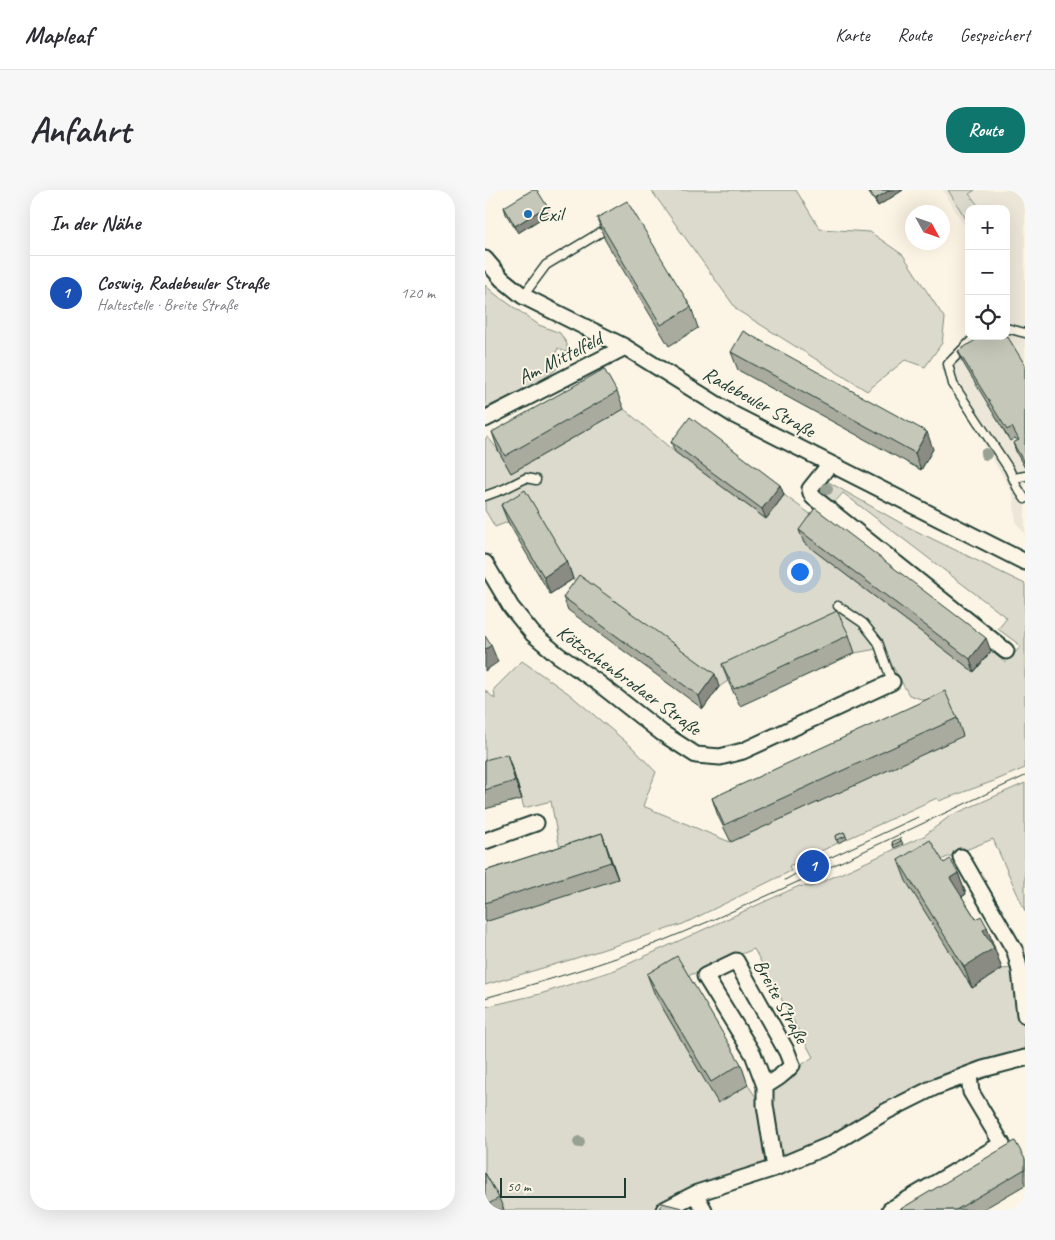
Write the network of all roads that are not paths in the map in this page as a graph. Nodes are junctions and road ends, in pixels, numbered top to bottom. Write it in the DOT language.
graph roads {
  1 [pos="620,221"];
  2 [pos="485,259"];
  3 [pos="523,296"];
  4 [pos="1010,329"];
  5 [pos="1025,333"];
  6 [pos="972,340"];
  7 [pos="625,347"];
  8 [pos="485,419"];
  9 [pos="830,464"];
  10 [pos="1025,476"];
  11 [pos="1013,478"];
  12 [pos="536,480"];
  13 [pos="485,496"];
  14 [pos="1025,499"];
  15 [pos="1025,562"];
  16 [pos="485,563"];
  17 [pos="839,606"];
  18 [pos="1006,651"];
  19 [pos="892,682"];
  20 [pos="536,823"];
  21 [pos="485,841"];
  22 [pos="961,857"];
  23 [pos="1025,1015"];
  24 [pos="1025,1058"];
  25 [pos="969,1076"];
  26 [pos="765,1086"];
  27 [pos="775,1168"];
  28 [pos="695,1194"];
  29 [pos="664,1210"];
  30 [pos="704,1210"];
  31 [pos="890,1210"];
  1 -- 3 [label="lane"];
  2 -- 3 [label="street, Radebeuler Straße"];
  3 -- 7 [label="street, Radebeuler Straße"];
  4 -- 5 [label="lane"];
  6 -- 11 [label="lane"];
  7 -- 8 [label="street, Am Mittelfeld"];
  7 -- 9 [label="street, Radebeuler Straße"];
  9 -- 15 [label="street, Radebeuler Straße"];
  9 -- 18 [label="street"];
  10 -- 11 [label="lane"];
  11 -- 14 [label="lane"];
  12 -- 13 [label="lane"];
  16 -- 19 [label="street, Kötzschenbrodaer Straße"];
  17 -- 19 [label="lane"];
  20 -- 21 [label="street"];
  22 -- 23 [label="street"];
  24 -- 25 [label="street"];
  25 -- 27 [label="street"];
  25 -- 31 [label="street"];
  26 -- 26 [label="street, Breite Straße"];
  26 -- 27 [label="street, Breite Straße"];
  27 -- 28 [label="street"];
  28 -- 29 [label="street"];
  28 -- 30 [label="street"];
}
